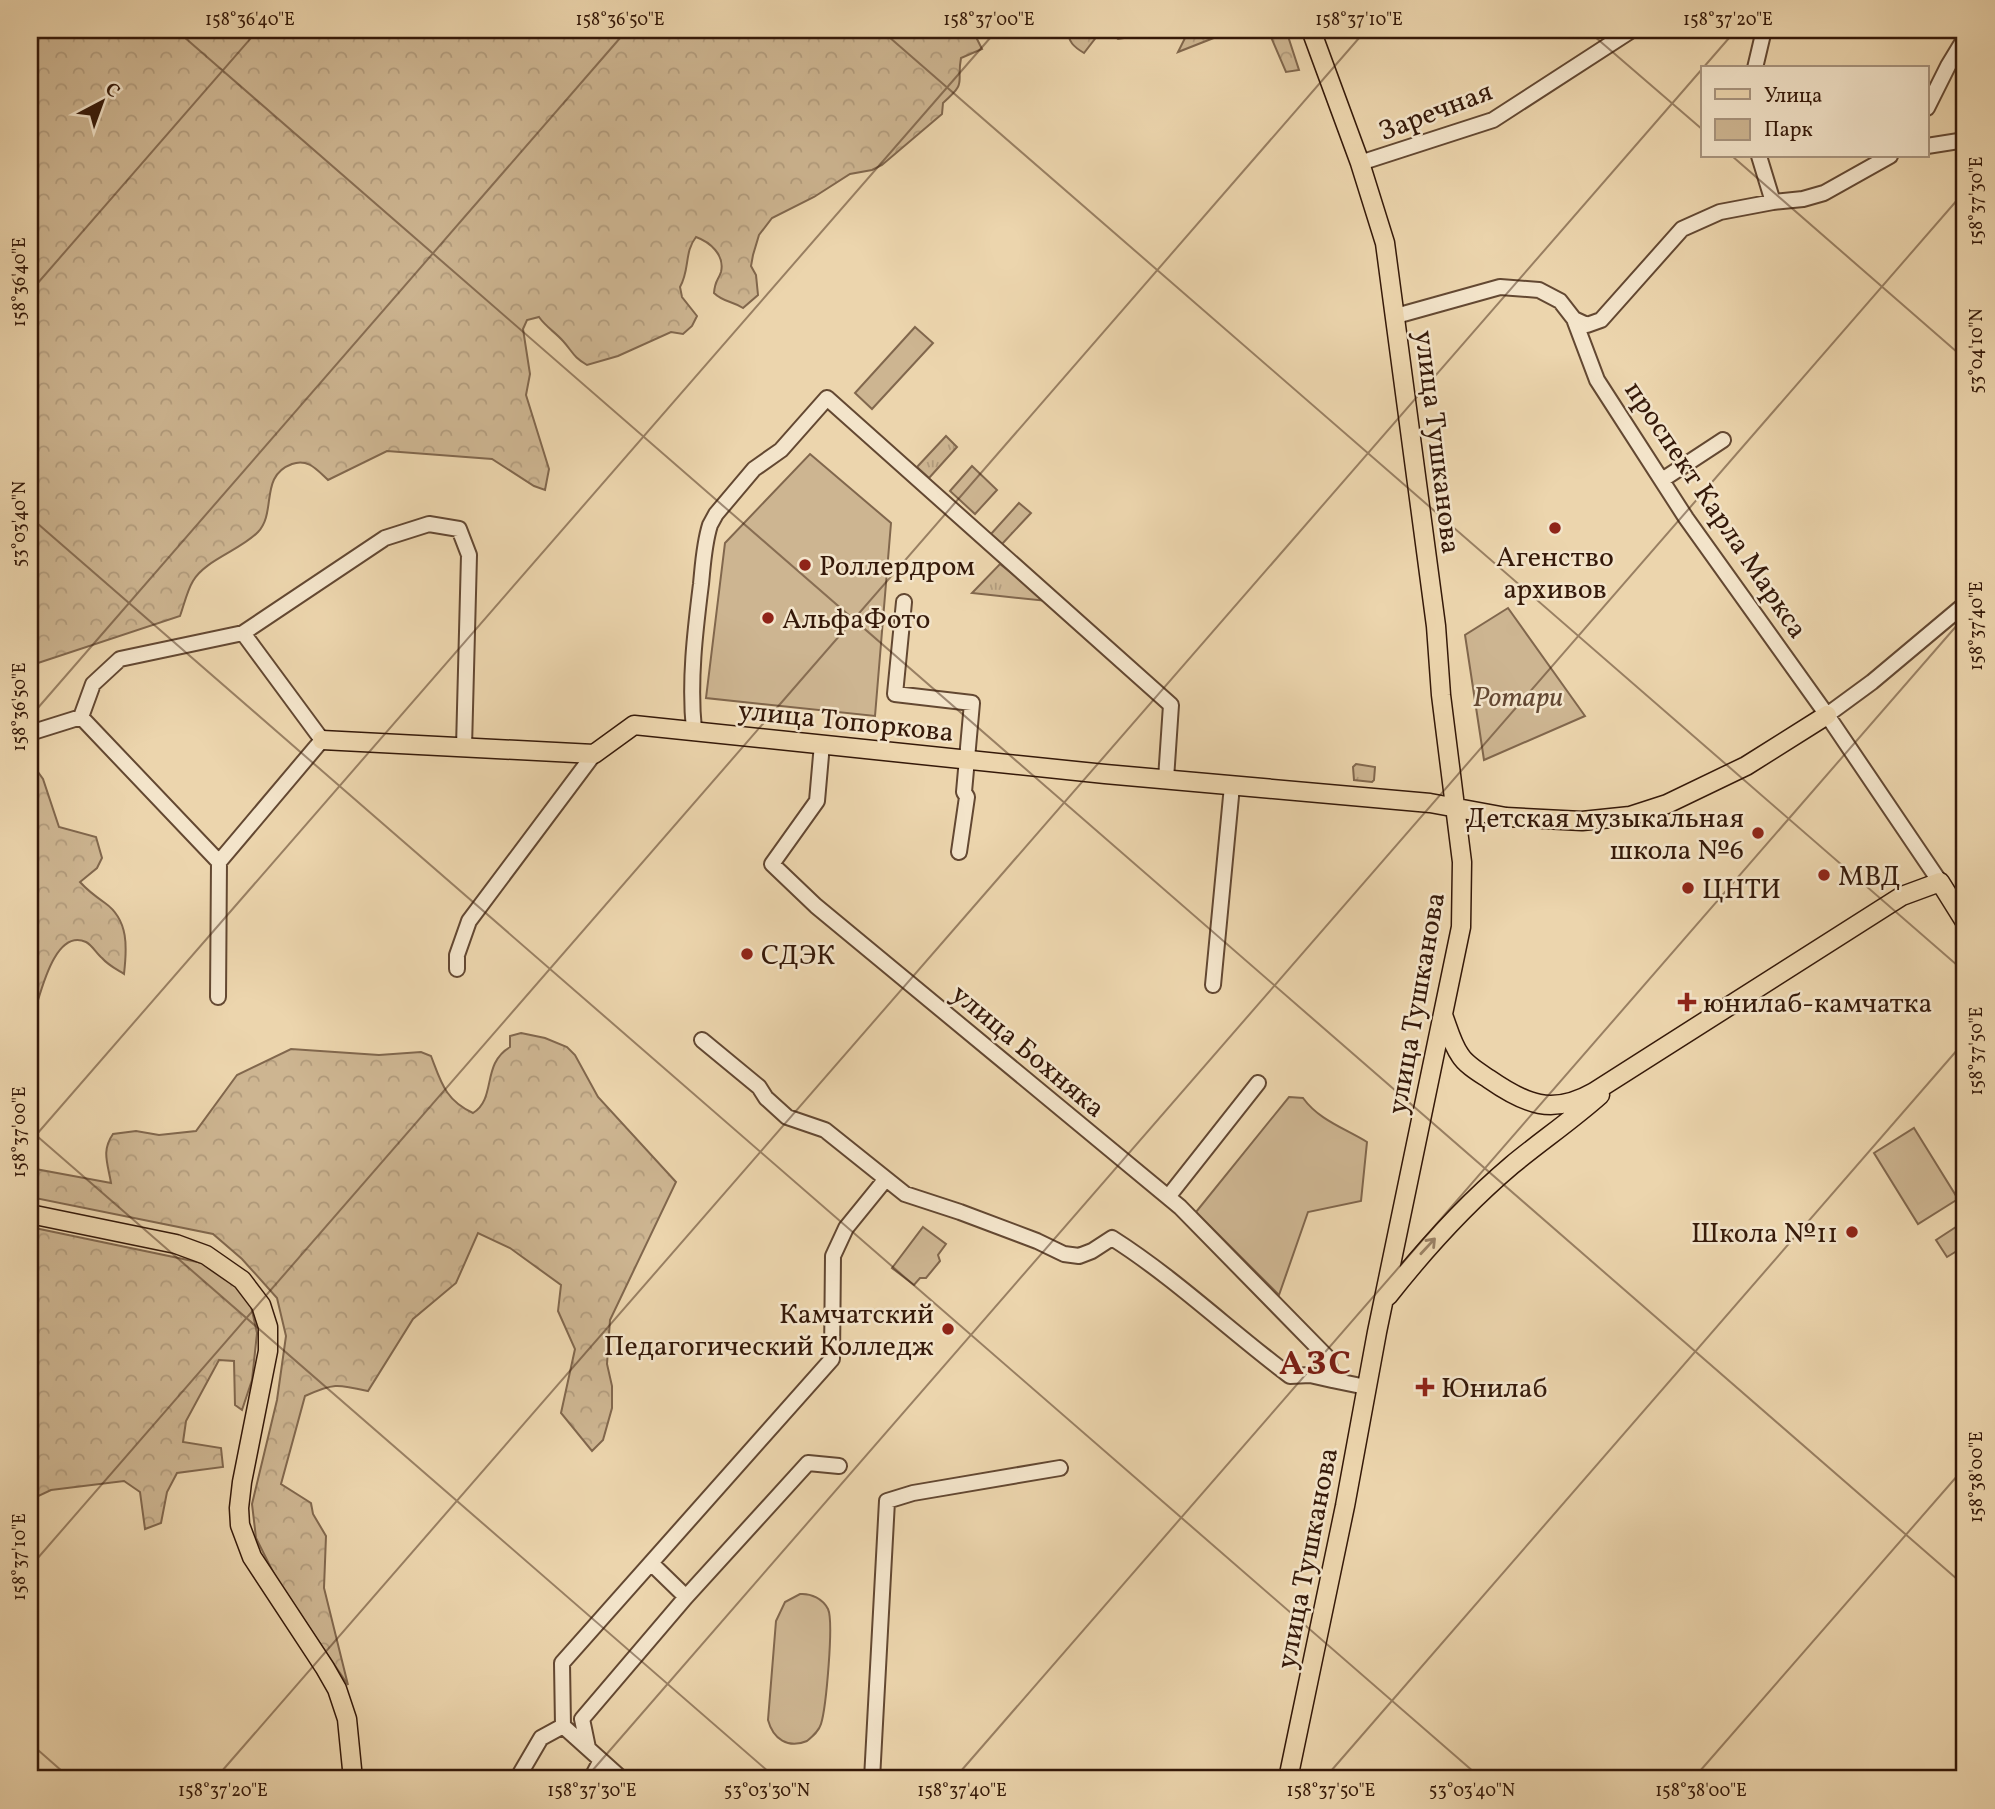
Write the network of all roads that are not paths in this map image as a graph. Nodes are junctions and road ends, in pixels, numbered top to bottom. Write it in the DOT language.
graph roads {
  1 [pos="1311,30"];
  2 [pos="1632,30"];
  3 [pos="1764,30"];
  4 [pos="1965,38"];
  5 [pos="1755,66"];
  6 [pos="1928,106"];
  7 [pos="1965,140"];
  8 [pos="1928,146"];
  9 [pos="1760,158"];
  10 [pos="1886,158"];
  11 [pos="1360,163"];
  12 [pos="1773,202"];
  13 [pos="1396,316"];
  14 [pos="1574,319"];
  15 [pos="1723,440"];
  16 [pos="1662,480"];
  17 [pos="904,602"];
  18 [pos="1965,604"];
  19 [pos="243,633"];
  20 [pos="1827,715"];
  21 [pos="81,717"];
  22 [pos="694,730"];
  23 [pos="30,733"];
  24 [pos="322,740"];
  25 [pos="822,744"];
  26 [pos="464,747"];
  27 [pos="594,754"];
  28 [pos="967,759"];
  29 [pos="1166,779"];
  30 [pos="1233,786"];
  31 [pos="1456,808"];
  32 [pos="959,852"];
  33 [pos="219,862"];
  34 [pos="1940,882"];
  35 [pos="1965,922"];
  36 [pos="457,969"];
  37 [pos="1213,985"];
  38 [pos="218,998"];
  39 [pos="1443,1015"];
  40 [pos="702,1040"];
  41 [pos="1635,1066"];
  42 [pos="1258,1083"];
  43 [pos="885,1180"];
  44 [pos="1168,1197"];
  45 [pos="30,1214"];
  46 [pos="1385,1299"];
  47 [pos="1332,1380"];
  48 [pos="1366,1387"];
  49 [pos="839,1466"];
  50 [pos="1060,1468"];
  51 [pos="651,1563"];
  52 [pos="686,1597"];
  53 [pos="563,1726"];
  54 [pos="588,1748"];
  55 [pos="600,1762"];
  56 [pos="353,1779"];
  57 [pos="517,1779"];
  58 [pos="590,1779"];
  59 [pos="622,1779"];
  60 [pos="872,1779"];
  61 [pos="1288,1779"];
  1 -- 11 [label="main road, улица Тушканова"];
  2 -- 11 [label="street, Заречная"];
  3 -- 5 [label="street"];
  4 -- 6 [label="street"];
  7 -- 8 [label="street"];
  9 -- 12 [label="street"];
  10 -- 12 [label="street"];
  11 -- 13 [label="main road, улица Тушканова"];
  12 -- 14 [label="street"];
  13 -- 14 [label="street, проспект Карла Маркса"];
  13 -- 31 [label="main road, улица Тушканова"];
  14 -- 16 [label="street, проспект Карла Маркса"];
  15 -- 16 [label="street"];
  16 -- 20 [label="street, проспект Карла Маркса"];
  17 -- 28 [label="street"];
  18 -- 20 [label="street"];
  19 -- 21 [label="street"];
  19 -- 24 [label="street"];
  19 -- 26 [label="street"];
  20 -- 31 [label="main road, улица Топоркова"];
  20 -- 34 [label="street, проспект Карла Маркса"];
  21 -- 23 [label="street"];
  21 -- 33 [label="street"];
  22 -- 25 [label="main road, улица Топоркова"];
  22 -- 27 [label="main road, улица Топоркова"];
  22 -- 29 [label="street"];
  24 -- 26 [label="main road"];
  24 -- 33 [label="street"];
  25 -- 28 [label="main road, улица Топоркова"];
  25 -- 44 [label="street, улица Бохняка"];
  26 -- 27 [label="main road"];
  27 -- 36 [label="street"];
  28 -- 29 [label="main road, улица Топоркова"];
  28 -- 32 [label="street"];
  29 -- 30 [label="main road, улица Топоркова"];
  30 -- 31 [label="main road, улица Топоркова"];
  30 -- 37 [label="street"];
  31 -- 39 [label="main road, улица Тушканова"];
  33 -- 38 [label="street"];
  34 -- 35 [label="main road, проспект Карла Маркса"];
  34 -- 41 [label="main road"];
  39 -- 41 [label="main road"];
  39 -- 46 [label="main road, улица Тушканова"];
  40 -- 43 [label="street"];
  46 -- 41 [label="main road, one-way"];
  42 -- 44 [label="street"];
  43 -- 47 [label="street"];
  43 -- 51 [label="street"];
  44 -- 47 [label="street, улица Бохняка"];
  45 -- 56 [label="main road"];
  46 -- 48 [label="main road, улица Тушканова"];
  47 -- 48 [label="street"];
  48 -- 61 [label="main road, улица Тушканова"];
  49 -- 52 [label="street"];
  50 -- 60 [label="street"];
  51 -- 52 [label="street"];
  51 -- 53 [label="street"];
  52 -- 54 [label="street"];
  53 -- 54 [label="street"];
  53 -- 57 [label="street"];
  54 -- 55 [label="street"];
  55 -- 58 [label="street"];
  55 -- 59 [label="street"];
}
